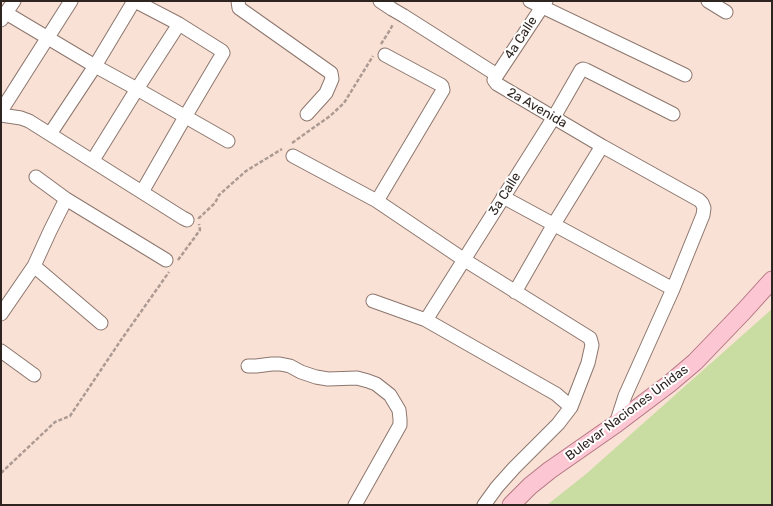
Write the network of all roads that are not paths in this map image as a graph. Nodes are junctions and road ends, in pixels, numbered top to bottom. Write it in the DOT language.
graph roads {
  1 [pos="14,1"];
  2 [pos="71,1"];
  3 [pos="135,1"];
  4 [pos="226,1"];
  5 [pos="380,1"];
  6 [pos="530,1"];
  7 [pos="708,1"];
  8 [pos="238,4"];
  9 [pos="544,4"];
  10 [pos="726,12"];
  11 [pos="3,17"];
  12 [pos="179,24"];
  13 [pos="47,38"];
  14 [pos="380,51"];
  15 [pos="95,66"];
  16 [pos="497,75"];
  17 [pos="685,75"];
  18 [pos="137,89"];
  19 [pos="1,111"];
  20 [pos="307,114"];
  21 [pos="672,114"];
  22 [pos="1,115"];
  23 [pos="185,117"];
  24 [pos="554,117"];
  25 [pos="50,134"];
  26 [pos="228,142"];
  27 [pos="602,146"];
  28 [pos="293,156"];
  29 [pos="93,160"];
  30 [pos="36,177"];
  31 [pos="142,192"];
  32 [pos="503,197"];
  33 [pos="66,199"];
  34 [pos="377,201"];
  35 [pos="188,220"];
  36 [pos="554,224"];
  37 [pos="464,259"];
  38 [pos="170,265"];
  39 [pos="34,266"];
  40 [pos="772,280"];
  41 [pos="673,289"];
  42 [pos="515,292"];
  43 [pos="373,301"];
  44 [pos="1,314"];
  45 [pos="426,320"];
  46 [pos="101,323"];
  47 [pos="1,351"];
  48 [pos="248,366"];
  49 [pos="34,375"];
  50 [pos="571,407"];
  51 [pos="616,424"];
  52 [pos="356,505"];
  53 [pos="484,505"];
  54 [pos="510,505"];
  1 -- 11 [label="street"];
  2 -- 13 [label="street"];
  3 -- 12 [label="street"];
  3 -- 15 [label="street"];
  4 -- 8 [label="street"];
  5 -- 16 [label="street, 2a Avenida"];
  6 -- 9 [label="street"];
  7 -- 10 [label="street"];
  8 -- 20 [label="street"];
  9 -- 16 [label="street, 4a Calle"];
  9 -- 17 [label="street"];
  11 -- 13 [label="street"];
  12 -- 18 [label="street"];
  12 -- 23 [label="street"];
  13 -- 15 [label="street"];
  13 -- 19 [label="street"];
  14 -- 34 [label="street"];
  15 -- 18 [label="street"];
  15 -- 25 [label="street"];
  16 -- 24 [label="street, 2a Avenida"];
  18 -- 23 [label="street"];
  18 -- 29 [label="street"];
  21 -- 24 [label="street, 3a Calle"];
  22 -- 25 [label="street"];
  23 -- 26 [label="street"];
  23 -- 31 [label="street"];
  24 -- 27 [label="street, 2a Avenida"];
  24 -- 32 [label="street, 3a Calle"];
  25 -- 29 [label="street"];
  27 -- 36 [label="street"];
  27 -- 41 [label="street, 2a Avenida"];
  28 -- 34 [label="street"];
  29 -- 31 [label="street"];
  30 -- 33 [label="street"];
  31 -- 35 [label="street"];
  32 -- 36 [label="street"];
  32 -- 37 [label="street, 3a Calle"];
  33 -- 38 [label="street"];
  33 -- 39 [label="street"];
  34 -- 37 [label="street"];
  36 -- 41 [label="street"];
  36 -- 42 [label="street"];
  37 -- 42 [label="street"];
  37 -- 45 [label="street, 3a Calle"];
  39 -- 44 [label="street"];
  39 -- 46 [label="street"];
  40 -- 51 [label="main road, Bulevar Naciones Unidas"];
  41 -- 51 [label="street"];
  42 -- 50 [label="street"];
  43 -- 45 [label="street"];
  45 -- 50 [label="street"];
  47 -- 49 [label="street"];
  48 -- 52 [label="street"];
  50 -- 53 [label="street"];
  51 -- 54 [label="main road, Bulevar Naciones Unidas"];
}
